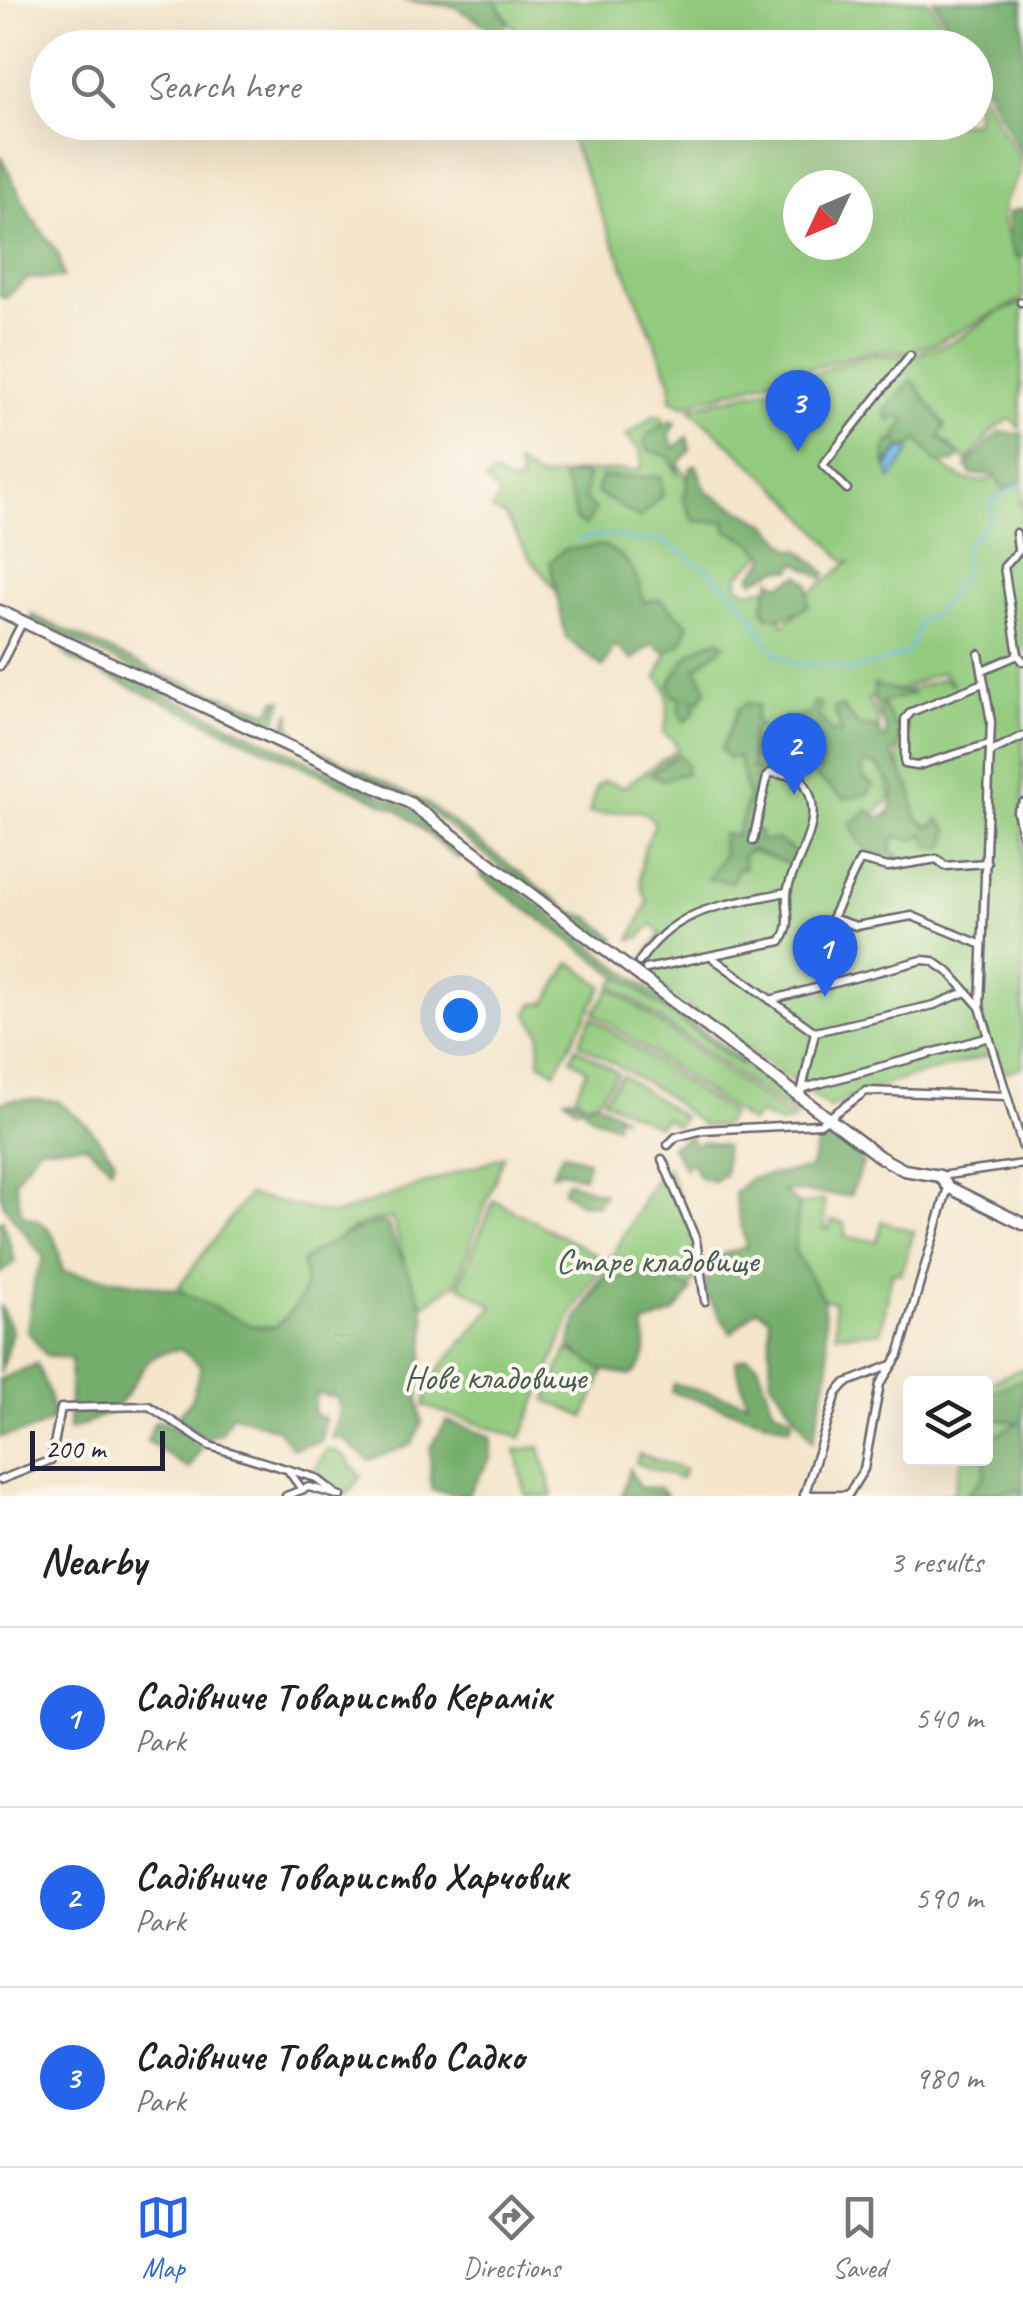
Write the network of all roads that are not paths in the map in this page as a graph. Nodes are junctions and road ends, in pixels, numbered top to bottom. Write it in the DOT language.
graph roads {
  1 [pos="910,354"];
  2 [pos="847,489"];
  3 [pos="1016,533"];
  4 [pos="1020,548"];
  5 [pos="0,611"];
  6 [pos="23,622"];
  7 [pos="979,654"];
  8 [pos="1020,658"];
  9 [pos="0,666"];
  10 [pos="985,670"];
  11 [pos="983,683"];
  12 [pos="1023,736"];
  13 [pos="989,748"];
  14 [pos="1023,803"];
  15 [pos="1023,838"];
  16 [pos="753,841"];
  17 [pos="987,863"];
  18 [pos="786,892"];
  19 [pos="832,918"];
  20 [pos="980,944"];
  21 [pos="804,950"];
  22 [pos="713,959"];
  23 [pos="640,962"];
  24 [pos="646,969"];
  25 [pos="966,992"];
  26 [pos="770,1000"];
  27 [pos="980,1007"];
  28 [pos="816,1032"];
  29 [pos="986,1038"];
  30 [pos="801,1094"];
  31 [pos="1006,1096"];
  32 [pos="826,1118"];
  33 [pos="668,1145"];
  34 [pos="1023,1148"];
  35 [pos="662,1159"];
  36 [pos="1023,1164"];
  37 [pos="940,1176"];
  38 [pos="948,1187"];
  39 [pos="1023,1224"];
  40 [pos="705,1300"];
  41 [pos="890,1366"];
  42 [pos="288,1469"];
  43 [pos="309,1476"];
  44 [pos="0,1480"];
  45 [pos="301,1486"];
  46 [pos="338,1494"];
  47 [pos="286,1496"];
  48 [pos="803,1496"];
  1 -- 2 [label="street"];
  3 -- 4 [label="street"];
  4 -- 8 [label="street"];
  5 -- 6 [label="main road"];
  6 -- 9 [label="street"];
  6 -- 30 [label="main road"];
  7 -- 10 [label="street"];
  8 -- 10 [label="street"];
  10 -- 11 [label="street"];
  11 -- 13 [label="street"];
  11 -- 13 [label="street"];
  12 -- 13 [label="street"];
  13 -- 17 [label="street"];
  14 -- 15 [label="street"];
  16 -- 18 [label="street"];
  17 -- 19 [label="street"];
  17 -- 20 [label="street"];
  18 -- 22 [label="street"];
  18 -- 23 [label="street"];
  19 -- 20 [label="street"];
  19 -- 21 [label="street"];
  20 -- 27 [label="street"];
  22 -- 24 [label="street"];
  22 -- 26 [label="street"];
  25 -- 26 [label="street"];
  25 -- 27 [label="street"];
  25 -- 28 [label="street"];
  26 -- 28 [label="street"];
  27 -- 29 [label="street"];
  28 -- 30 [label="street"];
  29 -- 30 [label="street"];
  29 -- 31 [label="street"];
  30 -- 32 [label="main road"];
  31 -- 32 [label="street"];
  31 -- 34 [label="street"];
  32 -- 33 [label="street"];
  32 -- 37 [label="main road"];
  35 -- 40 [label="street"];
  36 -- 37 [label="street"];
  37 -- 38 [label="main road"];
  38 -- 39 [label="main road"];
  38 -- 41 [label="street"];
  41 -- 48 [label="street"];
  41 -- 48 [label="street"];
  42 -- 43 [label="street"];
  42 -- 44 [label="street"];
  42 -- 45 [label="street"];
  43 -- 45 [label="street"];
  43 -- 46 [label="street"];
  45 -- 46 [label="street"];
  45 -- 47 [label="street"];
}
